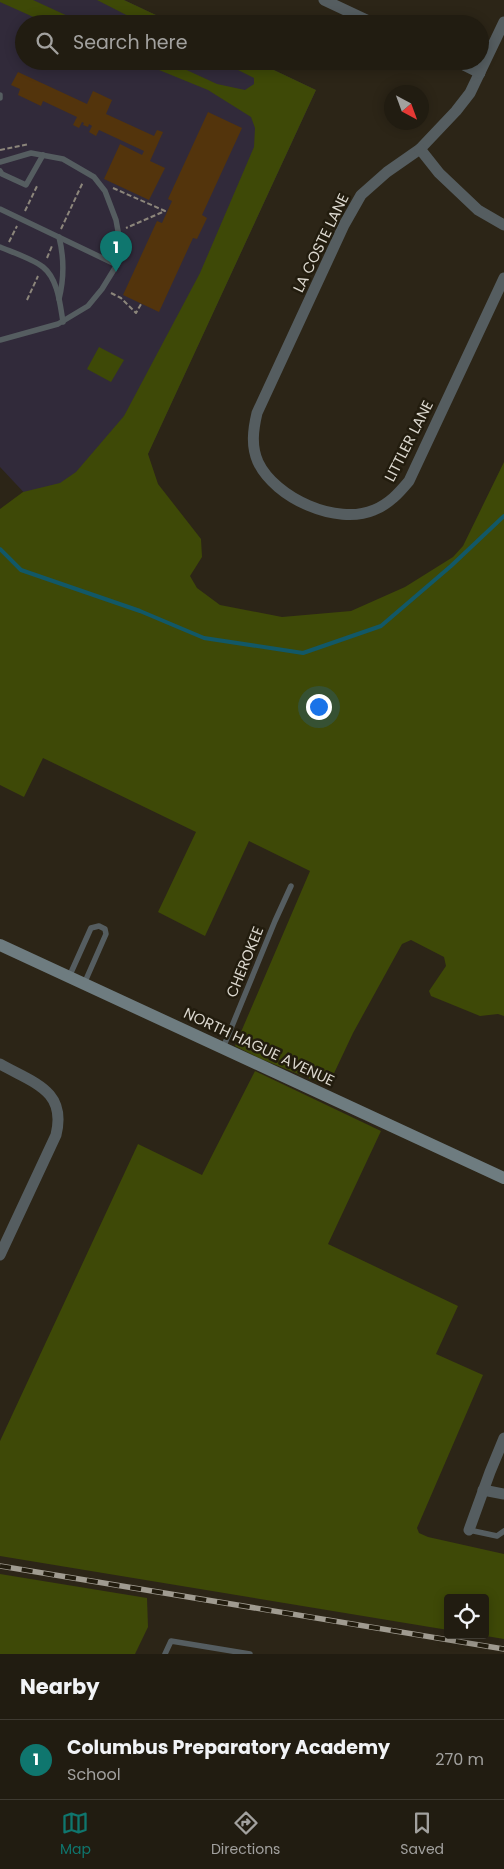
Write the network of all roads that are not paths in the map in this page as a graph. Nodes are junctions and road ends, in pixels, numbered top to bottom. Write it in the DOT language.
graph roads {
  1 [pos="324,0"];
  2 [pos="342,4"];
  3 [pos="360,15"];
  4 [pos="504,22"];
  5 [pos="489,54"];
  6 [pos="474,70"];
  7 [pos="481,70"];
  8 [pos="480,73"];
  9 [pos="420,149"];
  10 [pos="43,154"];
  11 [pos="0,162"];
  12 [pos="0,171"];
  13 [pos="0,208"];
  14 [pos="504,225"];
  15 [pos="58,237"];
  16 [pos="3,248"];
  17 [pos="117,265"];
  18 [pos="504,278"];
  19 [pos="59,299"];
  20 [pos="63,322"];
  21 [pos="0,340"];
  22 [pos="258,461"];
  23 [pos="291,886"];
  24 [pos="0,945"];
  25 [pos="69,977"];
  26 [pos="84,984"];
  27 [pos="223,1048"];
  28 [pos="0,1064"];
  29 [pos="504,1178"];
  30 [pos="0,1255"];
  31 [pos="504,1441"];
  32 [pos="483,1490"];
  33 [pos="504,1494"];
  34 [pos="469,1530"];
  35 [pos="504,1530"];
  36 [pos="165,1654"];
  37 [pos="250,1654"];
  1 -- 2 [label="street"];
  2 -- 3 [label="street"];
  4 -- 5 [label="street, LA COSTE LANE"];
  6 -- 8 [label="street"];
  7 -- 8 [label="street, LA COSTE LANE"];
  8 -- 9 [label="street, LA COSTE LANE"];
  9 -- 14 [label="street"];
  9 -- 22 [label="street, LA COSTE LANE"];
  10 -- 11 [label="lane"];
  10 -- 12 [label="lane"];
  10 -- 17 [label="lane"];
  13 -- 15 [label="lane"];
  15 -- 17 [label="lane"];
  15 -- 19 [label="lane"];
  16 -- 19 [label="lane"];
  17 -- 20 [label="lane"];
  18 -- 22 [label="street, LITTLER LANE"];
  19 -- 20 [label="lane"];
  20 -- 21 [label="lane"];
  23 -- 27 [label="lane, CHEROKEE"];
  24 -- 25 [label="main road, NORTH HAGUE AVENUE"];
  25 -- 26 [label="main road, NORTH HAGUE AVENUE"];
  25 -- 26 [label="lane"];
  26 -- 27 [label="main road, NORTH HAGUE AVENUE"];
  27 -- 29 [label="main road, NORTH HAGUE AVENUE"];
  28 -- 30 [label="street"];
  31 -- 32 [label="street"];
  32 -- 33 [label="street"];
  32 -- 34 [label="street"];
  34 -- 35 [label="lane"];
  36 -- 37 [label="lane"];
}
